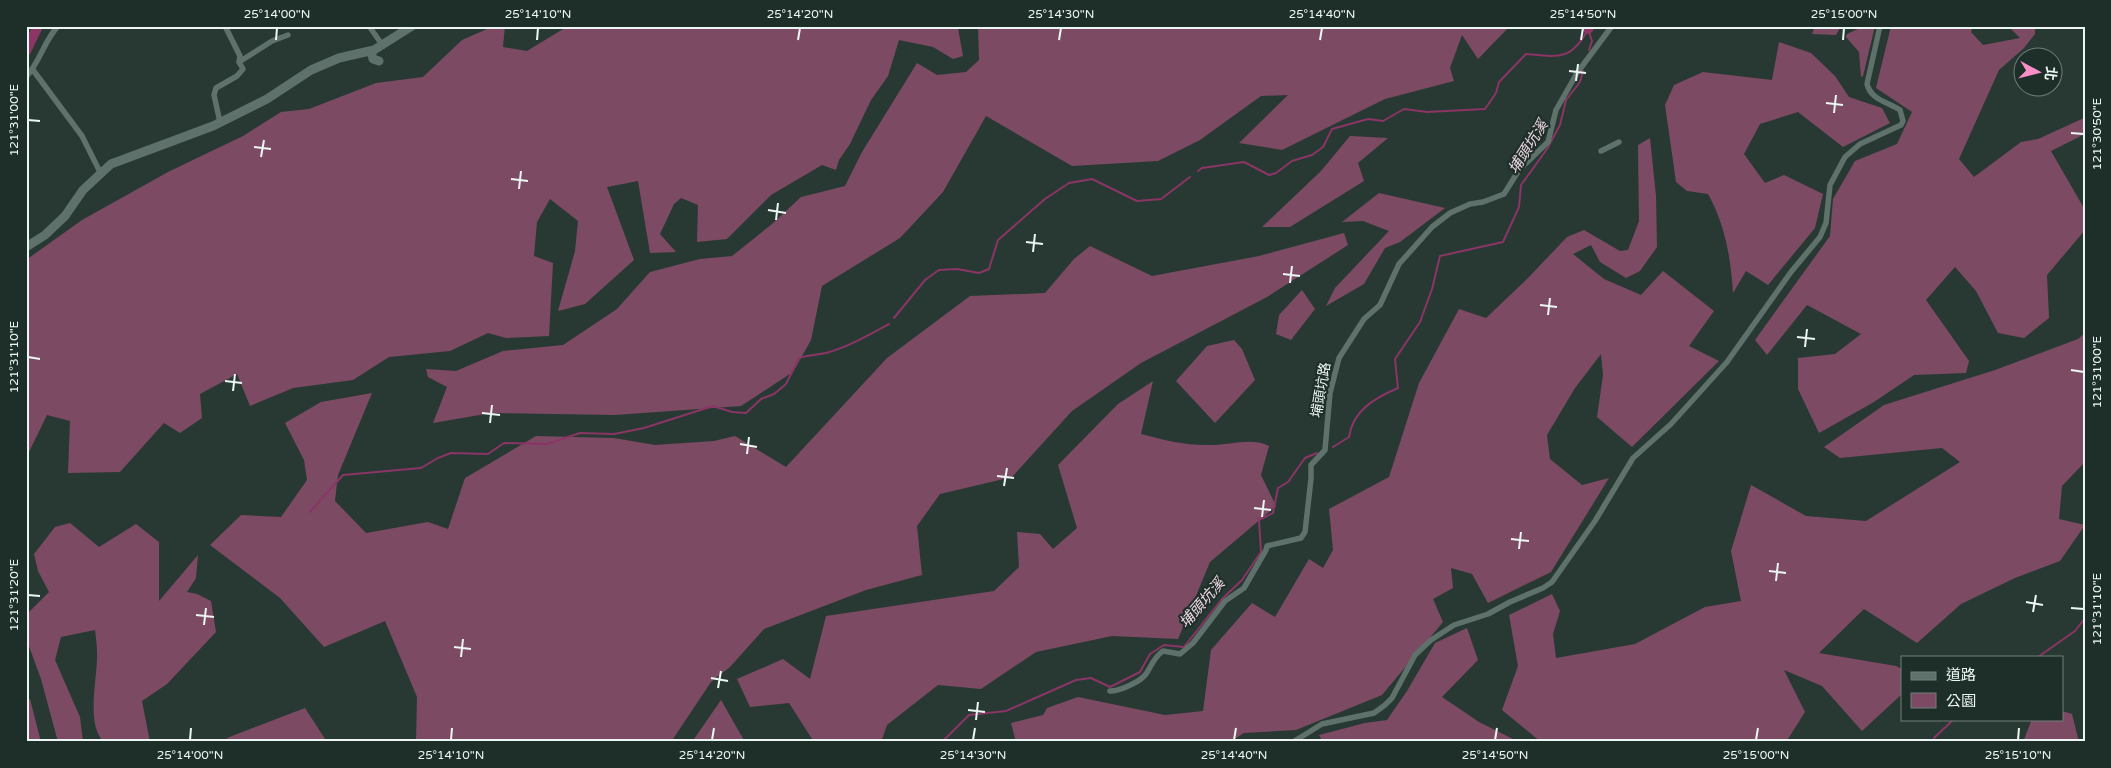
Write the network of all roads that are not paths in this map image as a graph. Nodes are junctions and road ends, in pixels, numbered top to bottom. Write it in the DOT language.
graph roads {
  1 [pos="58,26"];
  2 [pos="225,26"];
  3 [pos="369,26"];
  4 [pos="412,26"];
  5 [pos="1612,26"];
  6 [pos="1880,26"];
  7 [pos="288,35"];
  8 [pos="383,46"];
  9 [pos="370,51"];
  10 [pos="379,61"];
  11 [pos="239,62"];
  12 [pos="32,70"];
  13 [pos="26,77"];
  14 [pos="220,122"];
  15 [pos="1619,142"];
  16 [pos="1602,151"];
  17 [pos="101,174"];
  18 [pos="26,247"];
  19 [pos="1110,691"];
  20 [pos="1293,742"];
  1 -- 12 [label="street"];
  2 -- 11 [label="street"];
  3 -- 8 [label="street"];
  4 -- 8 [label="street"];
  5 -- 19 [label="street, 埔頭坑路"];
  6 -- 20 [label="street"];
  7 -- 11 [label="street"];
  8 -- 9 [label="street"];
  9 -- 10 [label="street"];
  9 -- 14 [label="street"];
  11 -- 14 [label="street"];
  12 -- 13 [label="street"];
  12 -- 17 [label="street"];
  14 -- 17 [label="street"];
  15 -- 16 [label="street"];
  17 -- 18 [label="street"];
}
